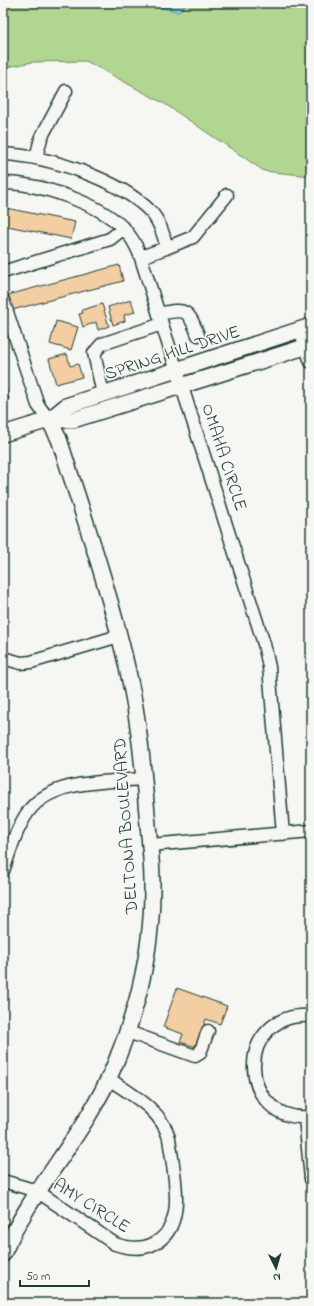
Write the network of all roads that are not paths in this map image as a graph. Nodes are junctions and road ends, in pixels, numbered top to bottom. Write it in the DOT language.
graph roads {
  1 [pos="66,92"];
  2 [pos="3,154"];
  3 [pos="36,158"];
  4 [pos="3,183"];
  5 [pos="227,195"];
  6 [pos="124,228"];
  7 [pos="166,248"];
  8 [pos="141,257"];
  9 [pos="3,272"];
  10 [pos="3,300"];
  11 [pos="160,319"];
  12 [pos="306,328"];
  13 [pos="198,335"];
  14 [pos="308,346"];
  15 [pos="311,362"];
  16 [pos="177,369"];
  17 [pos="183,385"];
  18 [pos="103,394"];
  19 [pos="49,420"];
  20 [pos="3,434"];
  21 [pos="119,636"];
  22 [pos="3,658"];
  23 [pos="144,779"];
  24 [pos="311,831"];
  25 [pos="283,834"];
  26 [pos="150,845"];
  27 [pos="3,871"];
  28 [pos="311,1016"];
  29 [pos="208,1031"];
  30 [pos="128,1032"];
  31 [pos="109,1079"];
  32 [pos="308,1118"];
  33 [pos="311,1179"];
  34 [pos="3,1181"];
  35 [pos="37,1191"];
  36 [pos="3,1254"];
  1 -- 3 [label="street"];
  2 -- 3 [label="street"];
  3 -- 7 [label="street"];
  4 -- 6 [label="street, OMAHA CIRCLE"];
  5 -- 7 [label="street"];
  6 -- 8 [label="street, OMAHA CIRCLE"];
  6 -- 9 [label="street"];
  7 -- 8 [label="street"];
  8 -- 11 [label="street, OMAHA CIRCLE"];
  10 -- 19 [label="street"];
  11 -- 13 [label="street"];
  11 -- 16 [label="street, OMAHA CIRCLE"];
  11 -- 18 [label="street"];
  12 -- 14 [label="street"];
  12 -- 16 [label="main road, SPRING HILL DRIVE"];
  14 -- 15 [label="street"];
  14 -- 17 [label="main road, SPRING HILL DRIVE"];
  16 -- 17 [label="street, OMAHA CIRCLE"];
  16 -- 18 [label="main road, SPRING HILL DRIVE"];
  17 -- 19 [label="main road, SPRING HILL DRIVE"];
  17 -- 25 [label="street, OMAHA CIRCLE"];
  18 -- 19 [label="main road, SPRING HILL DRIVE"];
  19 -- 20 [label="main road, SPRING HILL DRIVE"];
  19 -- 21 [label="main road, DELTONA BOULEVARD"];
  21 -- 22 [label="street"];
  21 -- 23 [label="main road, DELTONA BOULEVARD"];
  23 -- 26 [label="main road, DELTONA BOULEVARD"];
  23 -- 27 [label="street"];
  24 -- 25 [label="street"];
  25 -- 26 [label="street"];
  26 -- 30 [label="main road, DELTONA BOULEVARD"];
  28 -- 32 [label="street"];
  29 -- 30 [label="street"];
  30 -- 31 [label="main road, DELTONA BOULEVARD"];
  31 -- 35 [label="main road, DELTONA BOULEVARD"];
  31 -- 35 [label="street, AMY CIRCLE"];
  32 -- 33 [label="street"];
  34 -- 35 [label="street, AMY CIRCLE"];
  35 -- 36 [label="main road, DELTONA BOULEVARD"];
}
